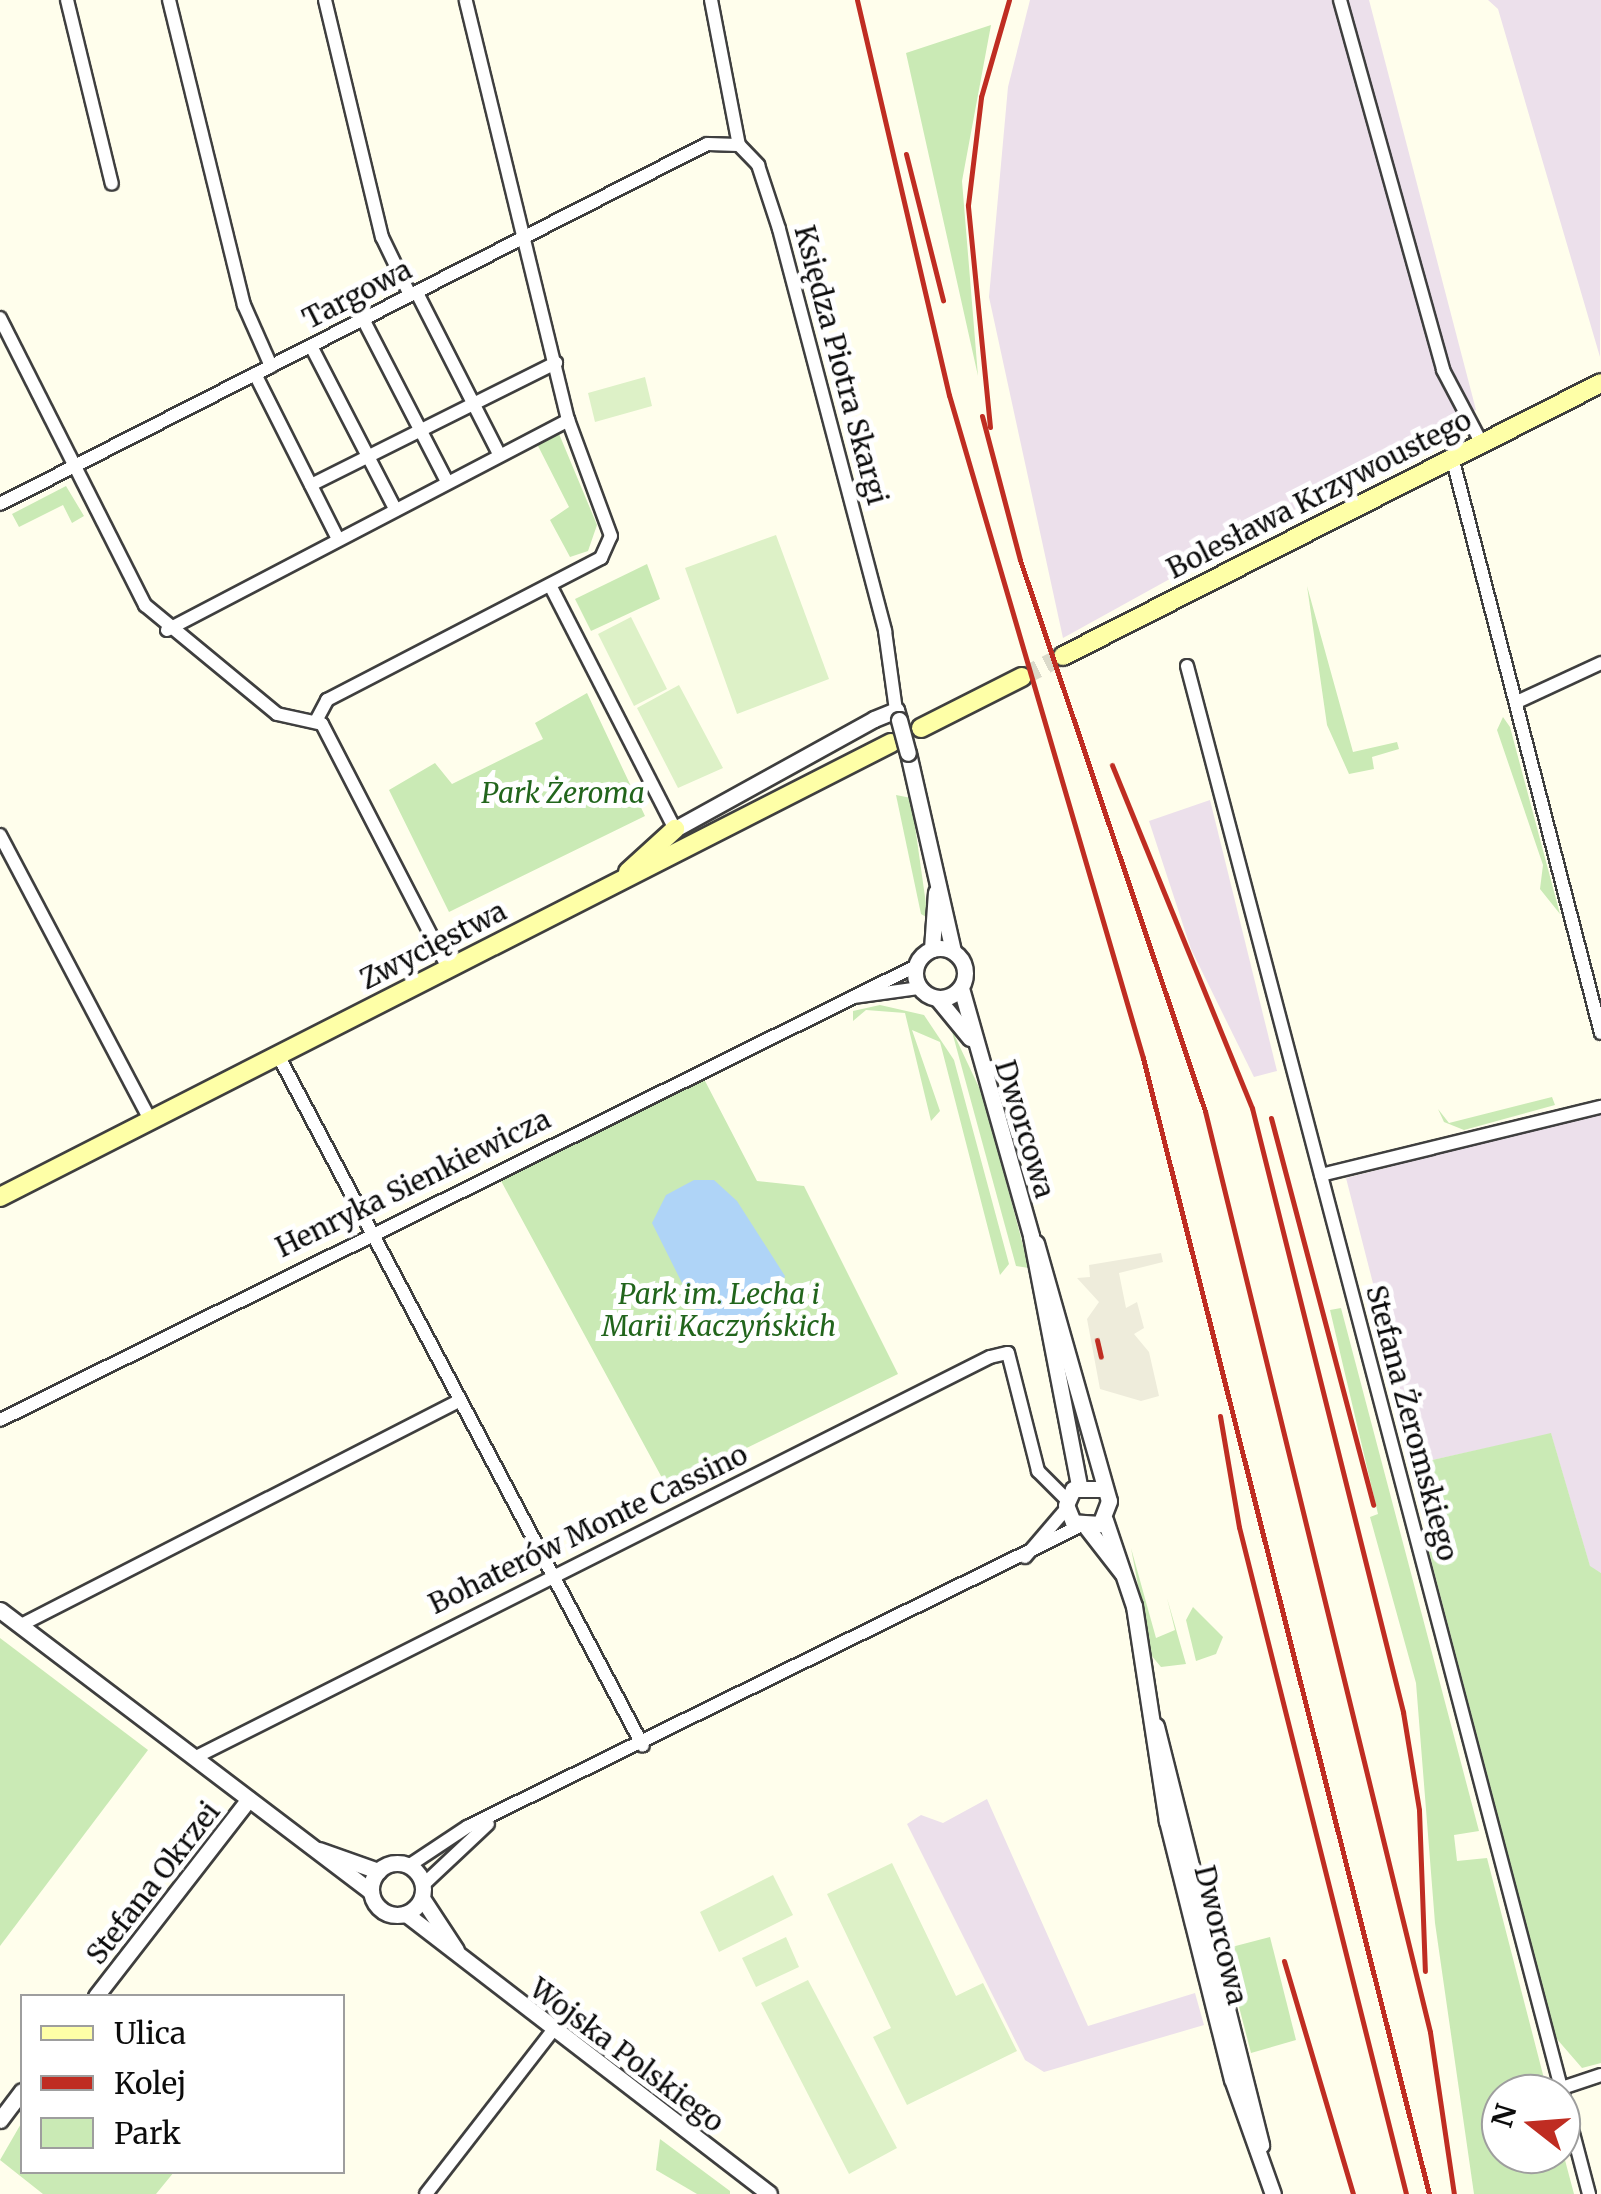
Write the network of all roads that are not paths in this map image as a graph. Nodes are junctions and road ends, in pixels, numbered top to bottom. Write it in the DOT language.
graph roads {
  1 [pos="67,0"];
  2 [pos="169,0"];
  3 [pos="324,0"];
  4 [pos="466,0"];
  5 [pos="710,0"];
  6 [pos="1340,0"];
  7 [pos="739,145"];
  8 [pos="112,184"];
  9 [pos="524,238"];
  10 [pos="413,294"];
  11 [pos="0,318"];
  12 [pos="363,319"];
  13 [pos="311,346"];
  14 [pos="556,363"];
  15 [pos="271,366"];
  16 [pos="254,374"];
  17 [pos="1601,383"];
  18 [pos="473,403"];
  19 [pos="568,420"];
  20 [pos="420,430"];
  21 [pos="1481,442"];
  22 [pos="499,454"];
  23 [pos="369,456"];
  24 [pos="1452,457"];
  25 [pos="71,466"];
  26 [pos="446,480"];
  27 [pos="311,486"];
  28 [pos="0,504"];
  29 [pos="394,506"];
  30 [pos="336,537"];
  31 [pos="550,585"];
  32 [pos="166,630"];
  33 [pos="1063,656"];
  34 [pos="1601,663"];
  35 [pos="1187,666"];
  36 [pos="1022,677"];
  37 [pos="1517,702"];
  38 [pos="897,715"];
  39 [pos="316,721"];
  40 [pos="920,728"];
  41 [pos="900,748"];
  42 [pos="675,829"];
  43 [pos="0,835"];
  44 [pos="618,882"];
  45 [pos="936,888"];
  46 [pos="932,949"];
  47 [pos="953,951"];
  48 [pos="916,966"];
  49 [pos="448,968"];
  50 [pos="919,988"];
  51 [pos="961,988"];
  52 [pos="851,998"];
  53 [pos="937,998"];
  54 [pos="1600,1026"];
  55 [pos="970,1038"];
  56 [pos="278,1055"];
  57 [pos="1601,1107"];
  58 [pos="150,1120"];
  59 [pos="1321,1175"];
  60 [pos="0,1197"];
  61 [pos="374,1230"];
  62 [pos="1032,1236"];
  63 [pos="460,1400"];
  64 [pos="0,1420"];
  65 [pos="1079,1486"];
  66 [pos="1102,1489"];
  67 [pos="1067,1505"];
  68 [pos="1105,1520"];
  69 [pos="1083,1527"];
  70 [pos="1023,1559"];
  71 [pos="1122,1573"];
  72 [pos="552,1575"];
  73 [pos="0,1610"];
  74 [pos="21,1626"];
  75 [pos="643,1746"];
  76 [pos="194,1758"];
  77 [pos="249,1799"];
  78 [pos="494,1820"];
  79 [pos="310,1847"];
  80 [pos="410,1865"];
  81 [pos="378,1871"];
  82 [pos="422,1891"];
  83 [pos="372,1892"];
  84 [pos="406,1914"];
  85 [pos="458,1954"];
  86 [pos="98,1994"];
  87 [pos="553,2030"];
  88 [pos="1558,2074"];
  89 [pos="20,2094"];
  90 [pos="0,2120"];
  91 [pos="1581,2163"];
  92 [pos="426,2194"];
  93 [pos="769,2194"];
  94 [pos="1274,2194"];
  95 [pos="1589,2194"];
  1 -- 8 [label="street"];
  2 -- 15 [label="street"];
  3 -- 10 [label="street"];
  4 -- 9 [label="street"];
  5 -- 7 [label="street, Księdza Piotra Skargi"];
  6 -- 21 [label="street"];
  7 -- 9 [label="street, Targowa"];
  7 -- 38 [label="street, Księdza Piotra Skargi"];
  9 -- 10 [label="street, Targowa"];
  9 -- 14 [label="street"];
  10 -- 12 [label="street, Targowa"];
  10 -- 18 [label="street"];
  11 -- 25 [label="street"];
  12 -- 13 [label="street, Targowa"];
  12 -- 20 [label="street"];
  13 -- 15 [label="street, Targowa"];
  13 -- 23 [label="street"];
  14 -- 18 [label="street"];
  14 -- 19 [label="street"];
  15 -- 16 [label="street, Targowa"];
  16 -- 25 [label="street, Targowa"];
  16 -- 27 [label="street"];
  17 -- 21 [label="main road, Bolesława Krzywoustego"];
  18 -- 20 [label="street"];
  18 -- 22 [label="street"];
  19 -- 22 [label="street"];
  19 -- 31 [label="street"];
  20 -- 23 [label="street"];
  20 -- 26 [label="street"];
  21 -- 24 [label="main road, Bolesława Krzywoustego"];
  22 -- 26 [label="street"];
  23 -- 27 [label="street"];
  23 -- 29 [label="street"];
  24 -- 33 [label="main road, Bolesława Krzywoustego"];
  24 -- 37 [label="street"];
  25 -- 28 [label="street, Targowa"];
  25 -- 32 [label="street"];
  26 -- 29 [label="street"];
  27 -- 30 [label="street"];
  29 -- 30 [label="street"];
  30 -- 32 [label="street"];
  31 -- 39 [label="street"];
  31 -- 42 [label="street"];
  32 -- 39 [label="street"];
  34 -- 37 [label="street"];
  35 -- 59 [label="street, Stefana Żeromskiego"];
  36 -- 40 [label="main road"];
  37 -- 54 [label="street"];
  38 -- 41 [label="street, Księdza Piotra Skargi, bridge"];
  38 -- 42 [label="street"];
  39 -- 49 [label="street"];
  41 -- 44 [label="main road, Zwycięstwa"];
  41 -- 45 [label="street"];
  42 -- 44 [label="main road"];
  43 -- 58 [label="street"];
  44 -- 49 [label="main road, Zwycięstwa"];
  45 -- 46 [label="street"];
  45 -- 47 [label="street"];
  46 -- 47 [label="street"];
  46 -- 48 [label="street"];
  47 -- 51 [label="street"];
  48 -- 50 [label="street"];
  48 -- 52 [label="street, Henryka Sienkiewicza"];
  49 -- 56 [label="main road, Zwycięstwa"];
  50 -- 52 [label="street, Henryka Sienkiewicza"];
  50 -- 53 [label="street"];
  51 -- 53 [label="street"];
  51 -- 55 [label="street, Dworcowa"];
  52 -- 61 [label="street, Henryka Sienkiewicza"];
  53 -- 55 [label="street, Dworcowa"];
  55 -- 62 [label="street, Dworcowa"];
  56 -- 58 [label="main road, Zwycięstwa"];
  56 -- 61 [label="street"];
  57 -- 59 [label="street"];
  58 -- 60 [label="main road, Zwycięstwa"];
  59 -- 88 [label="street, Stefana Żeromskiego"];
  61 -- 63 [label="street"];
  61 -- 64 [label="street, Henryka Sienkiewicza"];
  62 -- 65 [label="street, Dworcowa"];
  62 -- 66 [label="street, Dworcowa"];
  63 -- 72 [label="street"];
  63 -- 74 [label="street"];
  65 -- 66 [label="street"];
  65 -- 67 [label="street"];
  66 -- 68 [label="street, Dworcowa"];
  67 -- 69 [label="street, Dworcowa"];
  67 -- 70 [label="street"];
  67 -- 72 [label="street, Bohaterów Monte Cassino"];
  68 -- 69 [label="street"];
  68 -- 71 [label="street, Dworcowa"];
  69 -- 70 [label="street"];
  69 -- 71 [label="street, Dworcowa"];
  70 -- 75 [label="street"];
  71 -- 94 [label="street, Dworcowa"];
  72 -- 75 [label="street"];
  72 -- 76 [label="street, Bohaterów Monte Cassino"];
  73 -- 74 [label="street"];
  74 -- 76 [label="street"];
  75 -- 78 [label="street"];
  76 -- 77 [label="street"];
  77 -- 79 [label="street"];
  77 -- 86 [label="street, Stefana Okrzei"];
  78 -- 80 [label="street"];
  78 -- 82 [label="street"];
  79 -- 81 [label="street"];
  79 -- 83 [label="street"];
  80 -- 81 [label="street"];
  80 -- 82 [label="street"];
  81 -- 83 [label="street"];
  82 -- 84 [label="street"];
  82 -- 85 [label="street, Wojska Polskiego"];
  83 -- 84 [label="street"];
  84 -- 85 [label="street, Wojska Polskiego"];
  85 -- 87 [label="street, Wojska Polskiego"];
  87 -- 92 [label="street"];
  87 -- 93 [label="street, Wojska Polskiego"];
  89 -- 90 [label="street"];
  91 -- 95 [label="street, Stefana Żeromskiego"];
}
